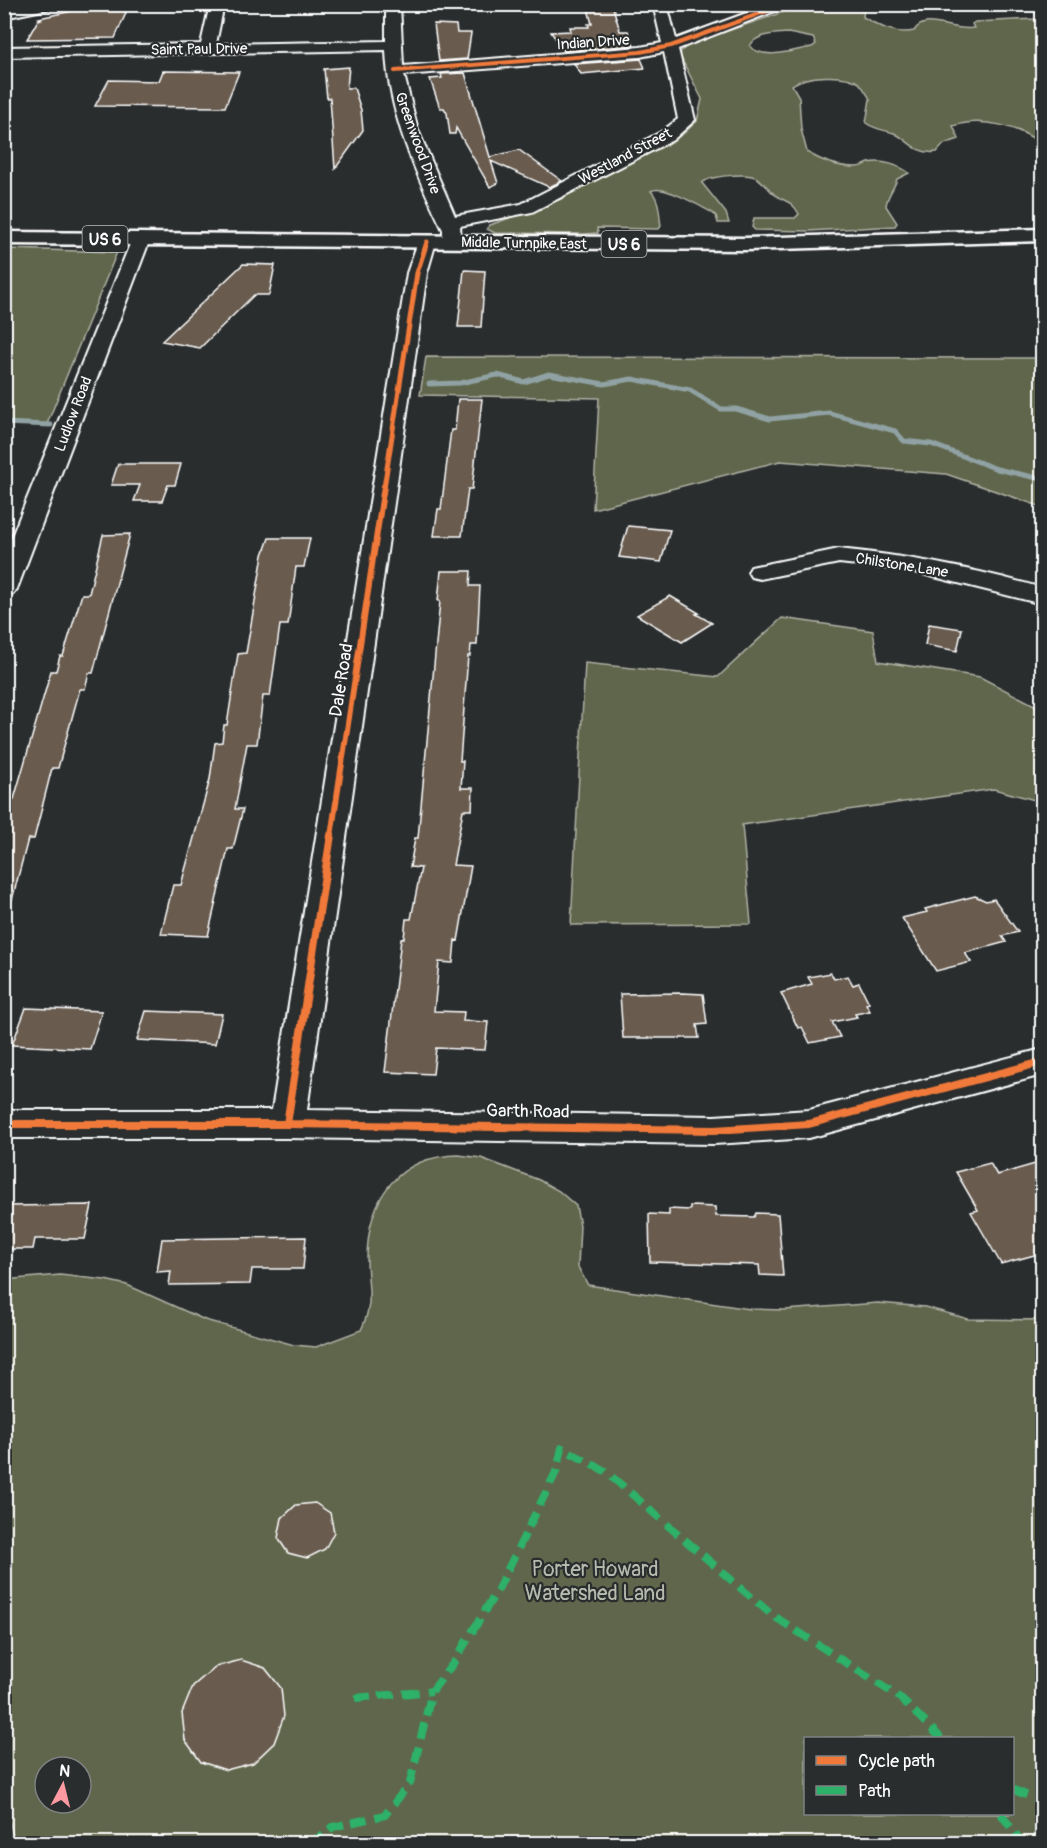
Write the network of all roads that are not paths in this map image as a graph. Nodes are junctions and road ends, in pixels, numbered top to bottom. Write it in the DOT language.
graph roads {
  1 [pos="52,4"];
  2 [pos="217,4"];
  3 [pos="393,4"];
  4 [pos="660,4"];
  5 [pos="786,4"];
  6 [pos="4,14"];
  7 [pos="394,45"];
  8 [pos="670,46"];
  9 [pos="207,49"];
  10 [pos="4,52"];
  11 [pos="395,70"];
  12 [pos="442,236"];
  13 [pos="1042,236"];
  14 [pos="4,238"];
  15 [pos="141,239"];
  16 [pos="760,572"];
  17 [pos="4,589"];
  18 [pos="1042,597"];
  19 [pos="1042,1062"];
  20 [pos="4,1124"];
  21 [pos="287,1124"];
  1 -- 6 [label="street"];
  2 -- 9 [label="street"];
  3 -- 7 [label="street, Greenwood Drive"];
  4 -- 8 [label="street, Westland Street"];
  5 -- 8 [label="street, Indian Drive"];
  7 -- 9 [label="street, Saint Paul Drive"];
  7 -- 11 [label="street, Greenwood Drive"];
  8 -- 11 [label="street, Indian Drive"];
  8 -- 12 [label="street, Westland Street"];
  9 -- 10 [label="street, Saint Paul Drive"];
  11 -- 12 [label="street, Greenwood Drive"];
  12 -- 13 [label="main road, Middle Turnpike East / US 6"];
  12 -- 15 [label="main road, Middle Turnpike East / US 6"];
  12 -- 21 [label="street, Dale Road"];
  14 -- 15 [label="main road, Middle Turnpike East / US 6"];
  15 -- 17 [label="street, Ludlow Road"];
  16 -- 18 [label="street, Chilstone Lane"];
  19 -- 21 [label="street, Garth Road"];
  20 -- 21 [label="street, Garth Road"];
}
